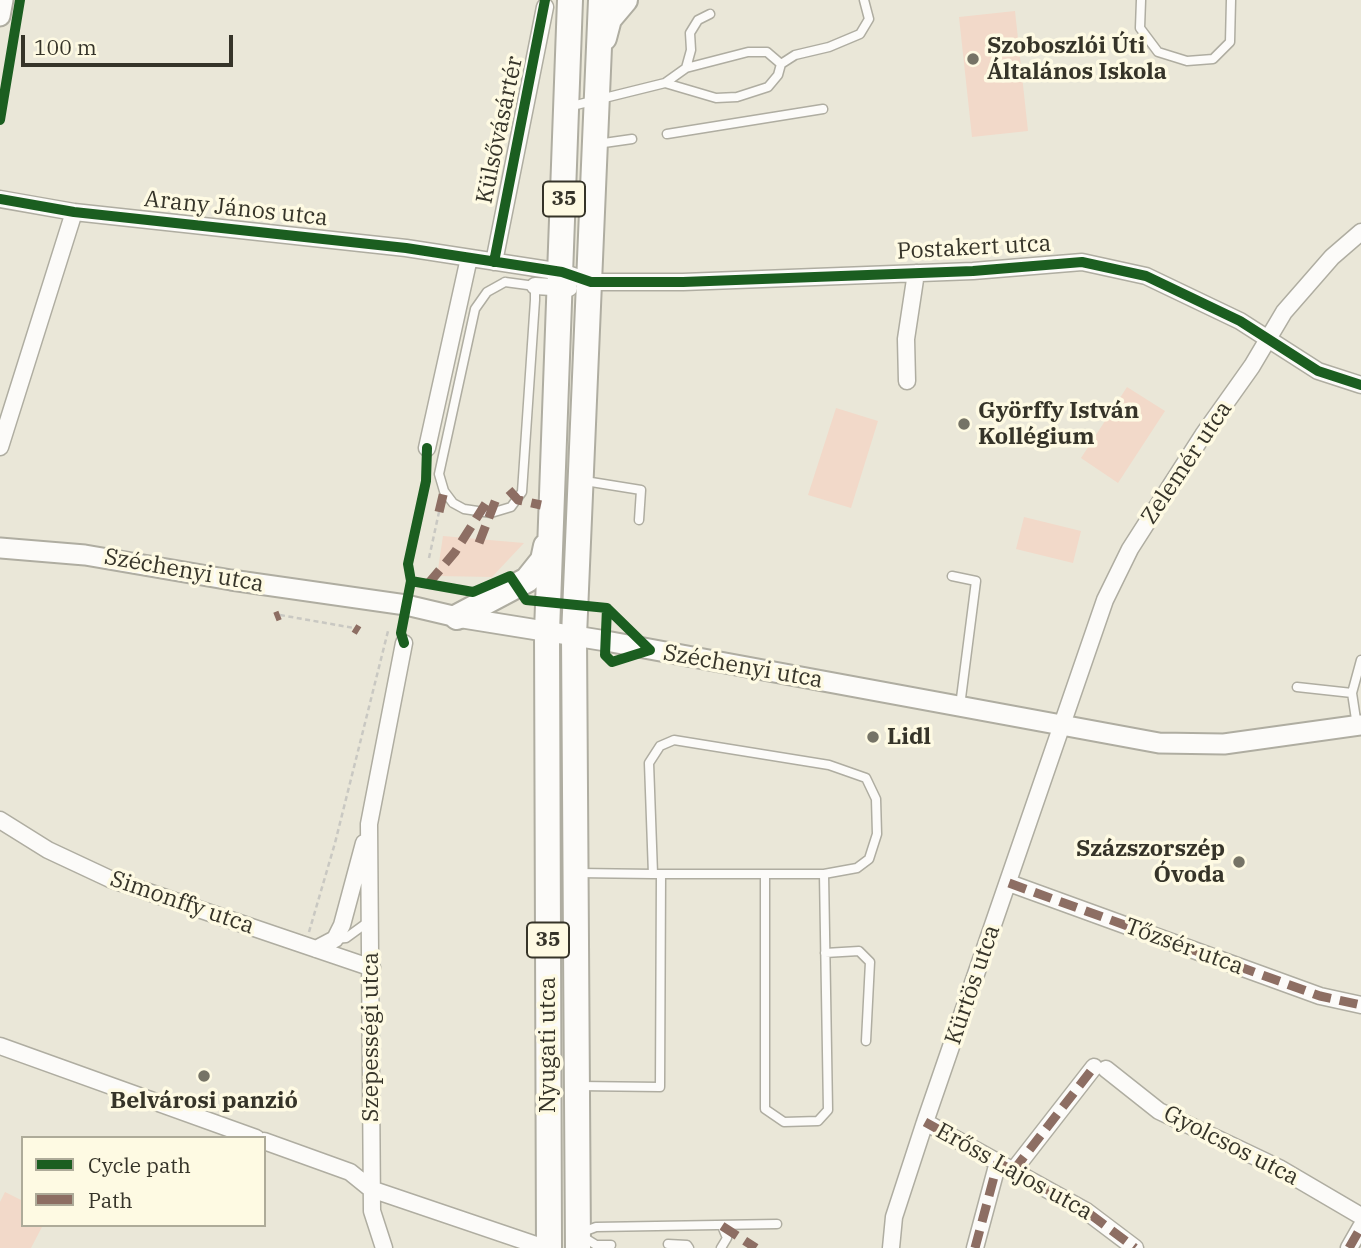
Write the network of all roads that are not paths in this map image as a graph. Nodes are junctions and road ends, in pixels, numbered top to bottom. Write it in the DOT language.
graph roads {
  1 [pos="3,0"];
  2 [pos="570,0"];
  3 [pos="601,0"];
  4 [pos="625,0"];
  5 [pos="864,0"];
  6 [pos="1141,0"];
  7 [pos="1231,0"];
  8 [pos="545,7"];
  9 [pos="710,14"];
  10 [pos="0,16"];
  11 [pos="598,59"];
  12 [pos="781,64"];
  13 [pos="686,68"];
  14 [pos="665,83"];
  15 [pos="597,100"];
  16 [pos="565,107"];
  17 [pos="823,108"];
  18 [pos="667,134"];
  19 [pos="632,139"];
  20 [pos="595,145"];
  21 [pos="0,199"];
  22 [pos="74,212"];
  23 [pos="1361,232"];
  24 [pos="469,258"];
  25 [pos="494,262"];
  26 [pos="916,273"];
  27 [pos="562,281"];
  28 [pos="592,282"];
  29 [pos="530,290"];
  30 [pos="1266,340"];
  31 [pos="908,381"];
  32 [pos="1361,385"];
  33 [pos="0,447"];
  34 [pos="426,448"];
  35 [pos="582,481"];
  36 [pos="639,520"];
  37 [pos="551,529"];
  38 [pos="0,548"];
  39 [pos="952,576"];
  40 [pos="457,617"];
  41 [pos="547,632"];
  42 [pos="574,636"];
  43 [pos="404,643"];
  44 [pos="1361,660"];
  45 [pos="1297,687"];
  46 [pos="1352,693"];
  47 [pos="960,706"];
  48 [pos="1063,725"];
  49 [pos="1359,726"];
  50 [pos="0,820"];
  51 [pos="369,824"];
  52 [pos="575,873"];
  53 [pos="657,874"];
  54 [pos="765,874"];
  55 [pos="824,874"];
  56 [pos="1009,883"];
  57 [pos="370,920"];
  58 [pos="335,939"];
  59 [pos="311,947"];
  60 [pos="825,953"];
  61 [pos="372,968"];
  62 [pos="1361,1005"];
  63 [pos="866,1041"];
  64 [pos="0,1046"];
  65 [pos="576,1086"];
  66 [pos="925,1122"];
  67 [pos="250,1136"];
  68 [pos="266,1142"];
  69 [pos="998,1162"];
  70 [pos="1013,1171"];
  71 [pos="371,1189"];
  72 [pos="1361,1216"];
  73 [pos="777,1224"];
  74 [pos="722,1226"];
  75 [pos="1361,1227"];
  76 [pos="588,1244"];
  77 [pos="668,1244"];
  78 [pos="611,1245"];
  79 [pos="384,1248"];
  80 [pos="547,1248"];
  81 [pos="689,1248"];
  82 [pos="721,1248"];
  83 [pos="891,1248"];
  84 [pos="975,1248"];
  85 [pos="1135,1248"];
  86 [pos="1349,1248"];
  1 -- 10 [label="street"];
  2 -- 16 [label="main road, 35"];
  3 -- 11 [label="main road, 35"];
  4 -- 11 [label="main road"];
  5 -- 12 [label="lane"];
  6 -- 7 [label="lane"];
  8 -- 25 [label="street, Külsővásártér"];
  9 -- 13 [label="lane"];
  11 -- 15 [label="main road, 35"];
  12 -- 13 [label="lane"];
  12 -- 14 [label="lane"];
  13 -- 14 [label="lane"];
  14 -- 15 [label="lane"];
  15 -- 16 [label="lane"];
  15 -- 20 [label="main road, 35"];
  16 -- 27 [label="main road, 35"];
  17 -- 18 [label="lane"];
  19 -- 20 [label="lane"];
  20 -- 28 [label="main road, 35"];
  21 -- 22 [label="street, Arany János utca"];
  22 -- 24 [label="street, Arany János utca"];
  22 -- 33 [label="street"];
  23 -- 30 [label="street, Zelemér utca"];
  24 -- 25 [label="street"];
  24 -- 34 [label="street"];
  25 -- 27 [label="street"];
  26 -- 28 [label="street, Postakert utca"];
  26 -- 30 [label="street, Postakert utca"];
  26 -- 31 [label="street, Postakert utca"];
  27 -- 28 [label="street, Postakert utca"];
  27 -- 29 [label="street"];
  27 -- 37 [label="main road, 35"];
  28 -- 35 [label="main road, 35"];
  29 -- 29 [label="lane"];
  30 -- 32 [label="street, Postakert utca"];
  30 -- 48 [label="street, Zelemér utca"];
  35 -- 36 [label="lane"];
  35 -- 42 [label="main road, 35"];
  37 -- 40 [label="main road"];
  37 -- 41 [label="main road, 35"];
  38 -- 40 [label="street, Széchenyi utca"];
  39 -- 47 [label="lane"];
  40 -- 41 [label="street, Széchenyi utca"];
  41 -- 42 [label="street, Széchenyi utca"];
  41 -- 80 [label="main road, Nyugati utca / 35"];
  42 -- 47 [label="street, Széchenyi utca"];
  42 -- 52 [label="main road, Nyugati utca / 35"];
  43 -- 51 [label="street, Szepességi utca"];
  44 -- 46 [label="lane"];
  45 -- 46 [label="lane"];
  46 -- 49 [label="lane"];
  47 -- 48 [label="street, Széchenyi utca"];
  48 -- 49 [label="street, Széchenyi utca"];
  48 -- 56 [label="street, Kürtös utca"];
  50 -- 59 [label="street, Simonffy utca"];
  51 -- 57 [label="street, Szepességi utca"];
  51 -- 58 [label="street, Szepességi utca"];
  52 -- 53 [label="lane"];
  52 -- 65 [label="main road, Nyugati utca / 35"];
  53 -- 54 [label="lane"];
  53 -- 55 [label="lane"];
  53 -- 65 [label="lane"];
  54 -- 55 [label="lane"];
  54 -- 60 [label="lane"];
  55 -- 60 [label="lane"];
  56 -- 62 [label="street, Tőzsér utca"];
  56 -- 66 [label="street, Kürtös utca"];
  57 -- 58 [label="lane"];
  57 -- 61 [label="street, Szepességi utca"];
  58 -- 59 [label="street, Szepességi utca"];
  59 -- 61 [label="street, Simonffy utca"];
  60 -- 63 [label="lane"];
  61 -- 71 [label="street, Szepességi utca"];
  64 -- 67 [label="street"];
  65 -- 76 [label="main road, Nyugati utca / 35"];
  66 -- 69 [label="street, Erőss Lajos utca"];
  66 -- 83 [label="street, Kürtös utca"];
  68 -- 71 [label="street"];
  69 -- 70 [label="street, Erőss Lajos utca"];
  69 -- 84 [label="street"];
  70 -- 72 [label="street, Gyolcsos utca"];
  70 -- 85 [label="street, Erőss Lajos utca"];
  71 -- 79 [label="street, Szepességi utca"];
  71 -- 80 [label="street"];
  73 -- 74 [label="lane"];
  74 -- 76 [label="lane"];
  74 -- 82 [label="lane"];
  75 -- 86 [label="street"];
  76 -- 78 [label="lane"];
  77 -- 81 [label="lane"];
}
